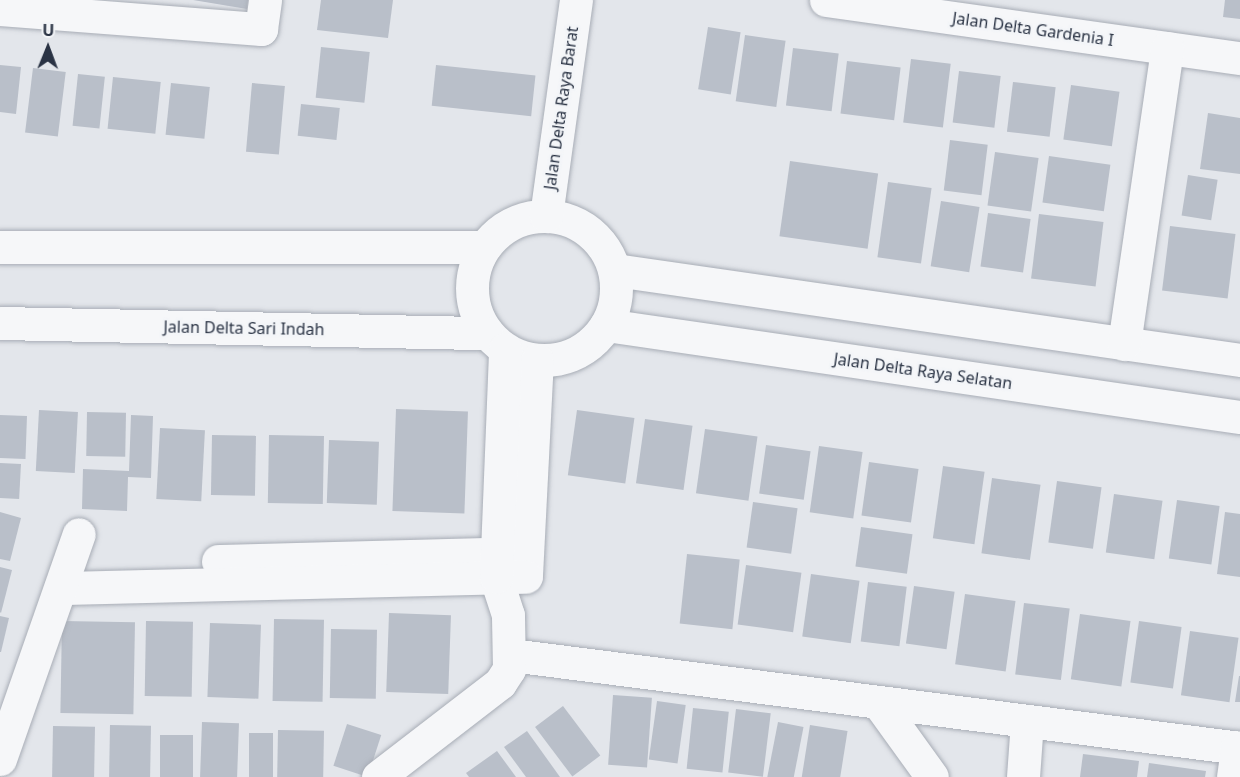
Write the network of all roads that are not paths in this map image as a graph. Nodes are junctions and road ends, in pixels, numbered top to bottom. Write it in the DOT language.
graph roads {
  1 [pos="265,0"];
  2 [pos="576,0"];
  3 [pos="826,0"];
  4 [pos="0,9"];
  5 [pos="1167,48"];
  6 [pos="1240,58"];
  7 [pos="546,216"];
  8 [pos="0,247"];
  9 [pos="483,247"];
  10 [pos="615,270"];
  11 [pos="0,323"];
  12 [pos="606,325"];
  13 [pos="496,341"];
  14 [pos="1124,344"];
  15 [pos="537,360"];
  16 [pos="1240,360"];
  17 [pos="1240,417"];
  18 [pos="79,534"];
  19 [pos="511,565"];
  20 [pos="65,577"];
  21 [pos="511,655"];
  22 [pos="878,702"];
  23 [pos="1027,721"];
  24 [pos="1237,757"];
  25 [pos="0,759"];
  26 [pos="378,777"];
  27 [pos="932,777"];
  28 [pos="1023,777"];
  1 -- 4 [label="street"];
  2 -- 7 [label="street, Jalan Delta Raya Barat"];
  3 -- 5 [label="street, Jalan Delta Gardenia I"];
  5 -- 6 [label="street, Jalan Delta Gardenia I"];
  5 -- 14 [label="street"];
  7 -- 9 [label="street"];
  7 -- 10 [label="street"];
  8 -- 9 [label="street"];
  9 -- 13 [label="street"];
  10 -- 12 [label="street"];
  10 -- 14 [label="street"];
  11 -- 13 [label="street, Jalan Delta Sari Indah"];
  12 -- 15 [label="street"];
  12 -- 17 [label="street, Jalan Delta Raya Selatan"];
  13 -- 15 [label="street"];
  13 -- 19 [label="street"];
  14 -- 16 [label="street"];
  15 -- 19 [label="street"];
  18 -- 20 [label="street"];
  19 -- 20 [label="street"];
  19 -- 21 [label="street"];
  20 -- 25 [label="street"];
  21 -- 22 [label="street"];
  21 -- 26 [label="street"];
  22 -- 23 [label="street"];
  22 -- 27 [label="street"];
  23 -- 24 [label="street"];
  23 -- 28 [label="street"];
}
